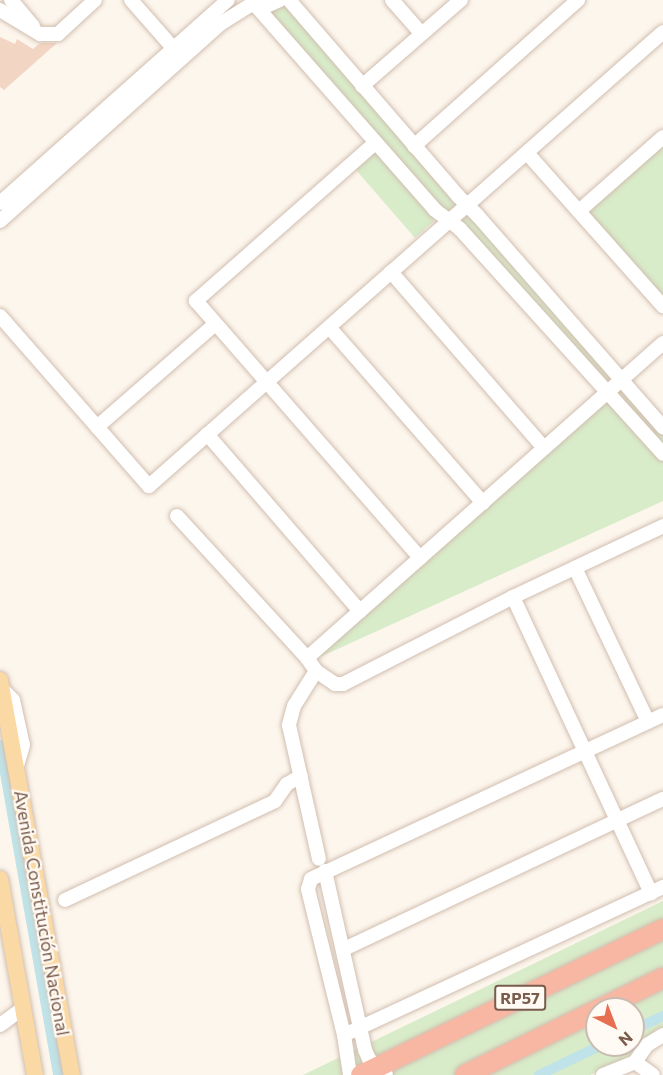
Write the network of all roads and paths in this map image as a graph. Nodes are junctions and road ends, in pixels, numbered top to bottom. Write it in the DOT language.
graph roads {
  1 [pos="11,0"];
  2 [pos="95,0"];
  3 [pos="131,0"];
  4 [pos="228,0"];
  5 [pos="280,0"];
  6 [pos="289,0"];
  7 [pos="392,0"];
  8 [pos="461,0"];
  9 [pos="578,0"];
  10 [pos="251,4"];
  11 [pos="0,10"];
  12 [pos="663,32"];
  13 [pos="40,34"];
  14 [pos="422,34"];
  15 [pos="174,49"];
  16 [pos="362,86"];
  17 [pos="663,137"];
  18 [pos="375,143"];
  19 [pos="414,146"];
  20 [pos="69,151"];
  21 [pos="528,153"];
  22 [pos="0,203"];
  23 [pos="468,206"];
  24 [pos="579,211"];
  25 [pos="0,221"];
  26 [pos="449,221"];
  27 [pos="391,272"];
  28 [pos="663,306"];
  29 [pos="0,316"];
  30 [pos="215,324"];
  31 [pos="328,327"];
  32 [pos="663,343"];
  33 [pos="621,380"];
  34 [pos="265,383"];
  35 [pos="607,393"];
  36 [pos="97,427"];
  37 [pos="663,427"];
  38 [pos="207,434"];
  39 [pos="544,448"];
  40 [pos="661,451"];
  41 [pos="483,503"];
  42 [pos="177,516"];
  43 [pos="661,525"];
  44 [pos="420,558"];
  45 [pos="575,568"];
  46 [pos="513,597"];
  47 [pos="360,611"];
  48 [pos="307,658"];
  49 [pos="316,671"];
  50 [pos="1,684"];
  51 [pos="663,715"];
  52 [pos="648,722"];
  53 [pos="586,751"];
  54 [pos="301,776"];
  55 [pos="663,799"];
  56 [pos="617,820"];
  57 [pos="322,865"];
  58 [pos="0,879"];
  59 [pos="657,890"];
  60 [pos="65,900"];
  61 [pos="663,929"];
  62 [pos="344,949"];
  63 [pos="663,978"];
  64 [pos="624,997"];
  65 [pos="23,1008"];
  66 [pos="585,1016"];
  67 [pos="0,1025"];
  68 [pos="361,1027"];
  69 [pos="344,1035"];
  70 [pos="663,1035"];
  71 [pos="634,1062"];
  72 [pos="374,1072"];
  73 [pos="35,1075"];
  74 [pos="72,1075"];
  75 [pos="350,1075"];
  76 [pos="465,1075"];
  77 [pos="603,1075"];
  78 [pos="653,1075"];
  1 -- 13 [label="street"];
  2 -- 13 [label="street"];
  3 -- 15 [label="street"];
  4 -- 15 [label="street"];
  5 -- 10 [label="street"];
  6 -- 16 [label="street"];
  7 -- 14 [label="street"];
  8 -- 14 [label="street"];
  9 -- 19 [label="street"];
  10 -- 18 [label="street"];
  10 -- 20 [label="street"];
  11 -- 13 [label="street"];
  12 -- 21 [label="street"];
  14 -- 16 [label="street"];
  15 -- 20 [label="street"];
  16 -- 19 [label="street"];
  17 -- 24 [label="street"];
  18 -- 26 [label="street"];
  18 -- 30 [label="street"];
  19 -- 23 [label="street"];
  20 -- 22 [label="street"];
  20 -- 25 [label="street"];
  21 -- 23 [label="street"];
  21 -- 24 [label="street"];
  23 -- 26 [label="street"];
  23 -- 33 [label="street"];
  24 -- 28 [label="street"];
  26 -- 27 [label="street"];
  26 -- 35 [label="street"];
  27 -- 31 [label="street"];
  27 -- 39 [label="street"];
  29 -- 36 [label="street"];
  30 -- 34 [label="street"];
  30 -- 36 [label="street"];
  31 -- 34 [label="street"];
  31 -- 41 [label="street"];
  32 -- 33 [label="street"];
  33 -- 35 [label="street"];
  33 -- 37 [label="street"];
  34 -- 38 [label="street"];
  34 -- 44 [label="street"];
  35 -- 39 [label="street"];
  35 -- 40 [label="street"];
  36 -- 38 [label="street"];
  38 -- 47 [label="street"];
  39 -- 41 [label="street"];
  41 -- 44 [label="street"];
  42 -- 48 [label="street"];
  43 -- 45 [label="street"];
  44 -- 47 [label="street"];
  45 -- 46 [label="street"];
  45 -- 52 [label="street"];
  46 -- 49 [label="street"];
  46 -- 53 [label="street"];
  47 -- 48 [label="street"];
  48 -- 49 [label="street"];
  49 -- 54 [label="street"];
  50 -- 74 [label="main road, Avenida Constitución Nacional"];
  51 -- 52 [label="street"];
  52 -- 53 [label="street"];
  53 -- 56 [label="street"];
  53 -- 57 [label="street"];
  54 -- 57 [label="street"];
  54 -- 60 [label="street"];
  55 -- 56 [label="street"];
  56 -- 59 [label="street"];
  56 -- 62 [label="street"];
  57 -- 62 [label="street"];
  57 -- 69 [label="street"];
  58 -- 65 [label="main road, Avenida Constitución Nacional"];
  59 -- 68 [label="street"];
  61 -- 72 [label="highway, RP57"];
  62 -- 68 [label="street"];
  63 -- 64 [label="highway, RP57"];
  65 -- 67 [label="street"];
  65 -- 73 [label="main road, Avenida Constitución Nacional"];
  66 -- 76 [label="highway, RP57"];
  68 -- 69 [label="street"];
  68 -- 72 [label="street"];
  69 -- 75 [label="street"];
  70 -- 71 [label="street"];
  71 -- 77 [label="street"];
  71 -- 78 [label="street"];
}
